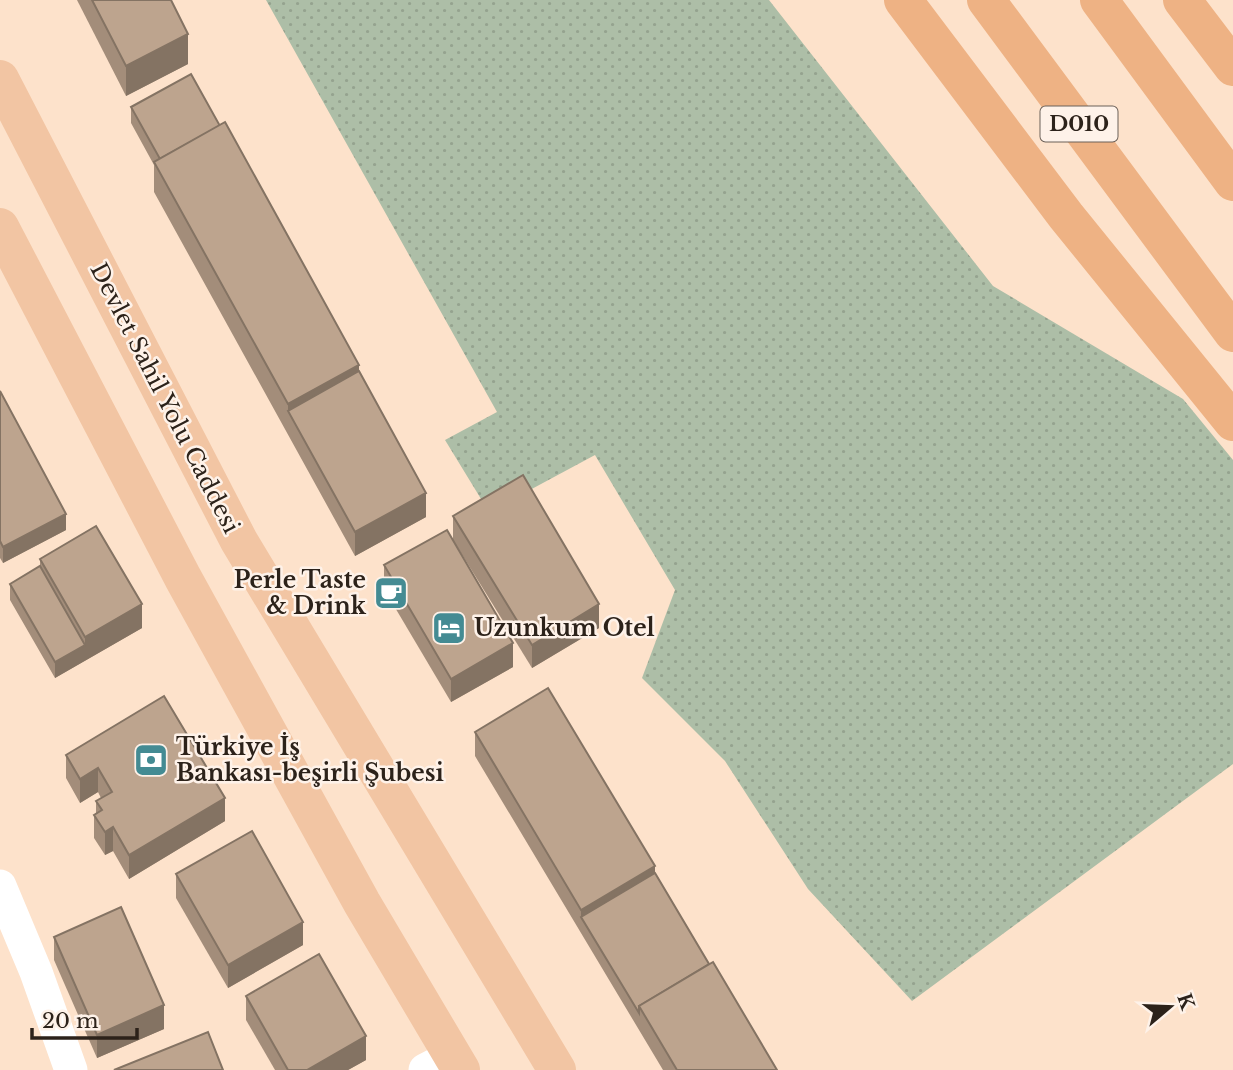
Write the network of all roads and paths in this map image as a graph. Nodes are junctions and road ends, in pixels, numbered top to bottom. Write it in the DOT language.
graph roads {
  1 [pos="903,0"];
  2 [pos="986,0"];
  3 [pos="1099,0"];
  4 [pos="1182,0"];
  5 [pos="1233,67"];
  6 [pos="0,79"];
  7 [pos="1233,182"];
  8 [pos="0,227"];
  9 [pos="1233,333"];
  10 [pos="1233,422"];
  11 [pos="0,886"];
  12 [pos="446,1065"];
  13 [pos="71,1070"];
  14 [pos="557,1070"];
  1 -- 10 [label="highway"];
  2 -- 9 [label="highway, D010"];
  3 -- 7 [label="highway"];
  4 -- 5 [label="highway"];
  6 -- 14 [label="main road, Devlet Sahil Yolu Caddesi"];
  8 -- 12 [label="main road"];
  11 -- 13 [label="street"];
}
